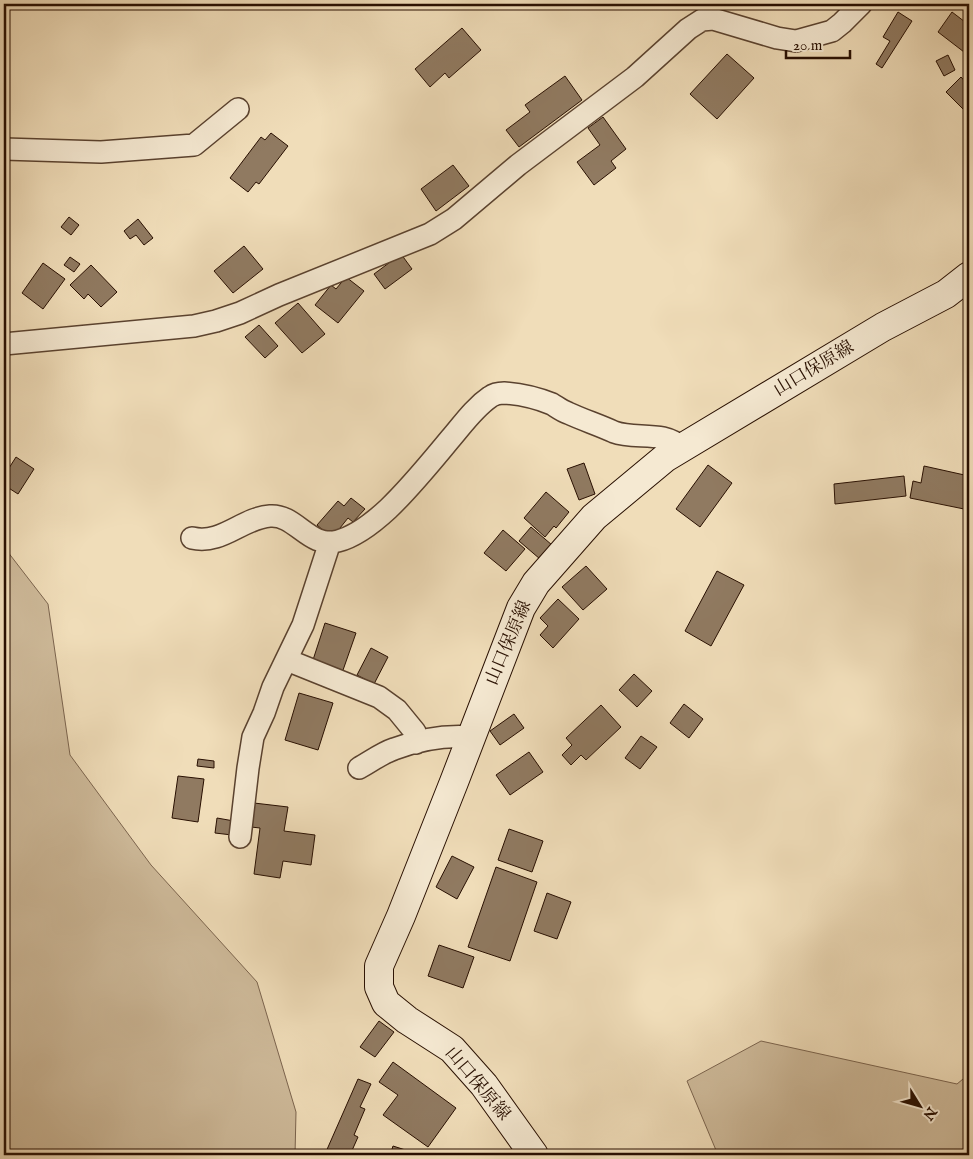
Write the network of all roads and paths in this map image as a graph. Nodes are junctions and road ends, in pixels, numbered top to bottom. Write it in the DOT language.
graph roads {
  1 [pos="860,4"];
  2 [pos="238,109"];
  3 [pos="4,149"];
  4 [pos="969,276"];
  5 [pos="4,344"];
  6 [pos="682,448"];
  7 [pos="192,538"];
  8 [pos="330,542"];
  9 [pos="287,660"];
  10 [pos="471,737"];
  11 [pos="416,743"];
  12 [pos="359,768"];
  13 [pos="240,838"];
  14 [pos="534,1155"];
  1 -- 5 [label="street"];
  2 -- 3 [label="street"];
  4 -- 6 [label="main road, 山口保原線"];
  6 -- 8 [label="street"];
  6 -- 10 [label="main road, 山口保原線"];
  7 -- 8 [label="street"];
  8 -- 9 [label="street"];
  9 -- 11 [label="street"];
  9 -- 13 [label="street"];
  10 -- 11 [label="street"];
  10 -- 14 [label="main road, 山口保原線"];
  11 -- 12 [label="street"];
}
